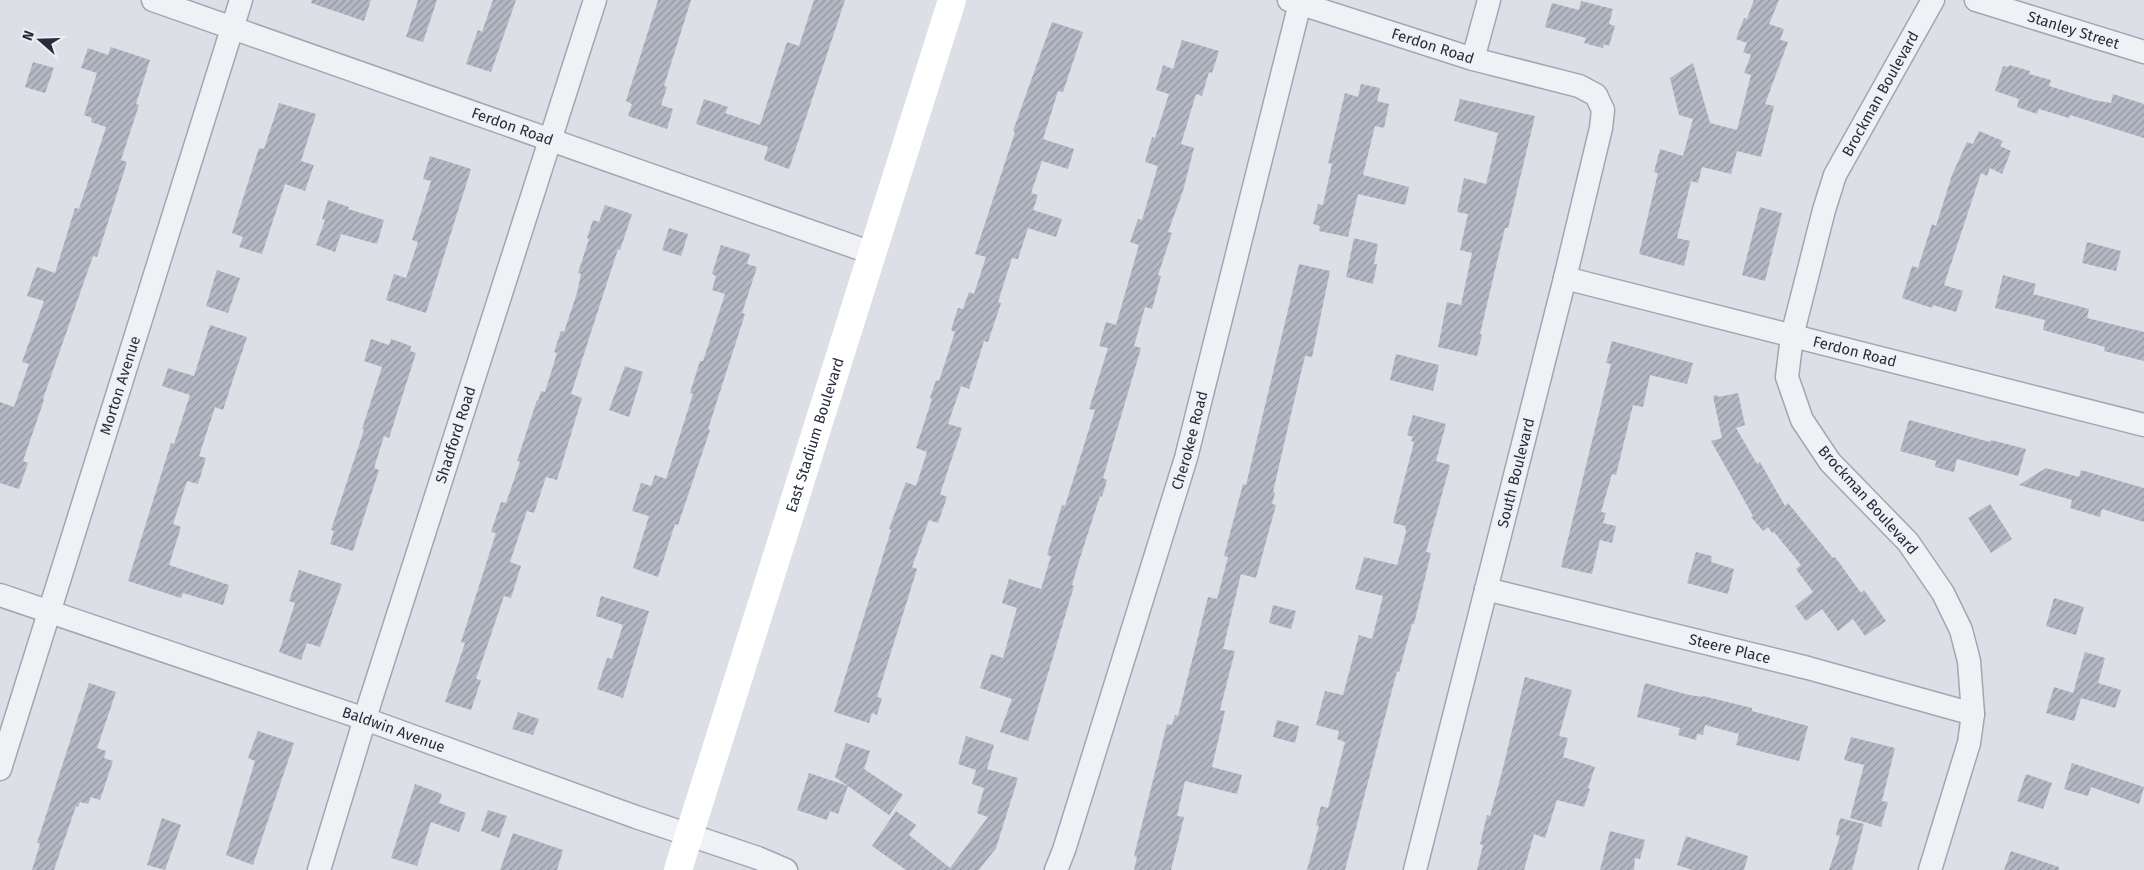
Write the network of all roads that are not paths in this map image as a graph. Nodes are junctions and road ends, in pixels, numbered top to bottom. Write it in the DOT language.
graph roads {
  1 [pos="153,0"];
  2 [pos="242,0"];
  3 [pos="595,0"];
  4 [pos="952,0"];
  5 [pos="1489,0"];
  6 [pos="1934,0"];
  7 [pos="1976,0"];
  8 [pos="1294,2"];
  9 [pos="232,28"];
  10 [pos="2144,52"];
  11 [pos="1473,59"];
  12 [pos="1579,86"];
  13 [pos="550,141"];
  14 [pos="872,253"];
  15 [pos="1565,278"];
  16 [pos="1792,336"];
  17 [pos="2144,425"];
  18 [pos="1486,589"];
  19 [pos="0,595"];
  20 [pos="49,612"];
  21 [pos="1973,714"];
  22 [pos="365,719"];
  23 [pos="0,769"];
  24 [pos="690,834"];
  25 [pos="319,870"];
  26 [pos="678,870"];
  27 [pos="786,870"];
  28 [pos="1056,870"];
  29 [pos="1414,870"];
  30 [pos="1930,870"];
  1 -- 9 [label="street, Ferdon Road"];
  2 -- 9 [label="street, Morton Avenue"];
  3 -- 13 [label="street, Shadford Road"];
  4 -- 14 [label="main road, East Stadium Boulevard"];
  5 -- 11 [label="street"];
  6 -- 16 [label="street, Brockman Boulevard"];
  7 -- 10 [label="street, Stanley Street"];
  8 -- 11 [label="street, Ferdon Road"];
  8 -- 28 [label="street, Cherokee Road"];
  9 -- 13 [label="street, Ferdon Road"];
  9 -- 20 [label="street, Morton Avenue"];
  11 -- 12 [label="street, Ferdon Road"];
  12 -- 15 [label="street, South Boulevard"];
  13 -- 14 [label="street, Ferdon Road"];
  13 -- 22 [label="street, Shadford Road"];
  14 -- 24 [label="main road, East Stadium Boulevard"];
  15 -- 16 [label="street, Ferdon Road"];
  15 -- 18 [label="street, South Boulevard"];
  16 -- 17 [label="street, Ferdon Road"];
  16 -- 21 [label="street, Brockman Boulevard"];
  18 -- 21 [label="street, Steere Place"];
  18 -- 29 [label="street, South Boulevard"];
  19 -- 20 [label="street, Baldwin Avenue"];
  20 -- 22 [label="street, Baldwin Avenue"];
  20 -- 23 [label="street, Morton Avenue"];
  21 -- 30 [label="street, Brockman Boulevard"];
  22 -- 24 [label="street, Baldwin Avenue"];
  22 -- 25 [label="street, Shadford Road"];
  24 -- 26 [label="main road, East Stadium Boulevard"];
  24 -- 27 [label="street, Baldwin Avenue"];
}
